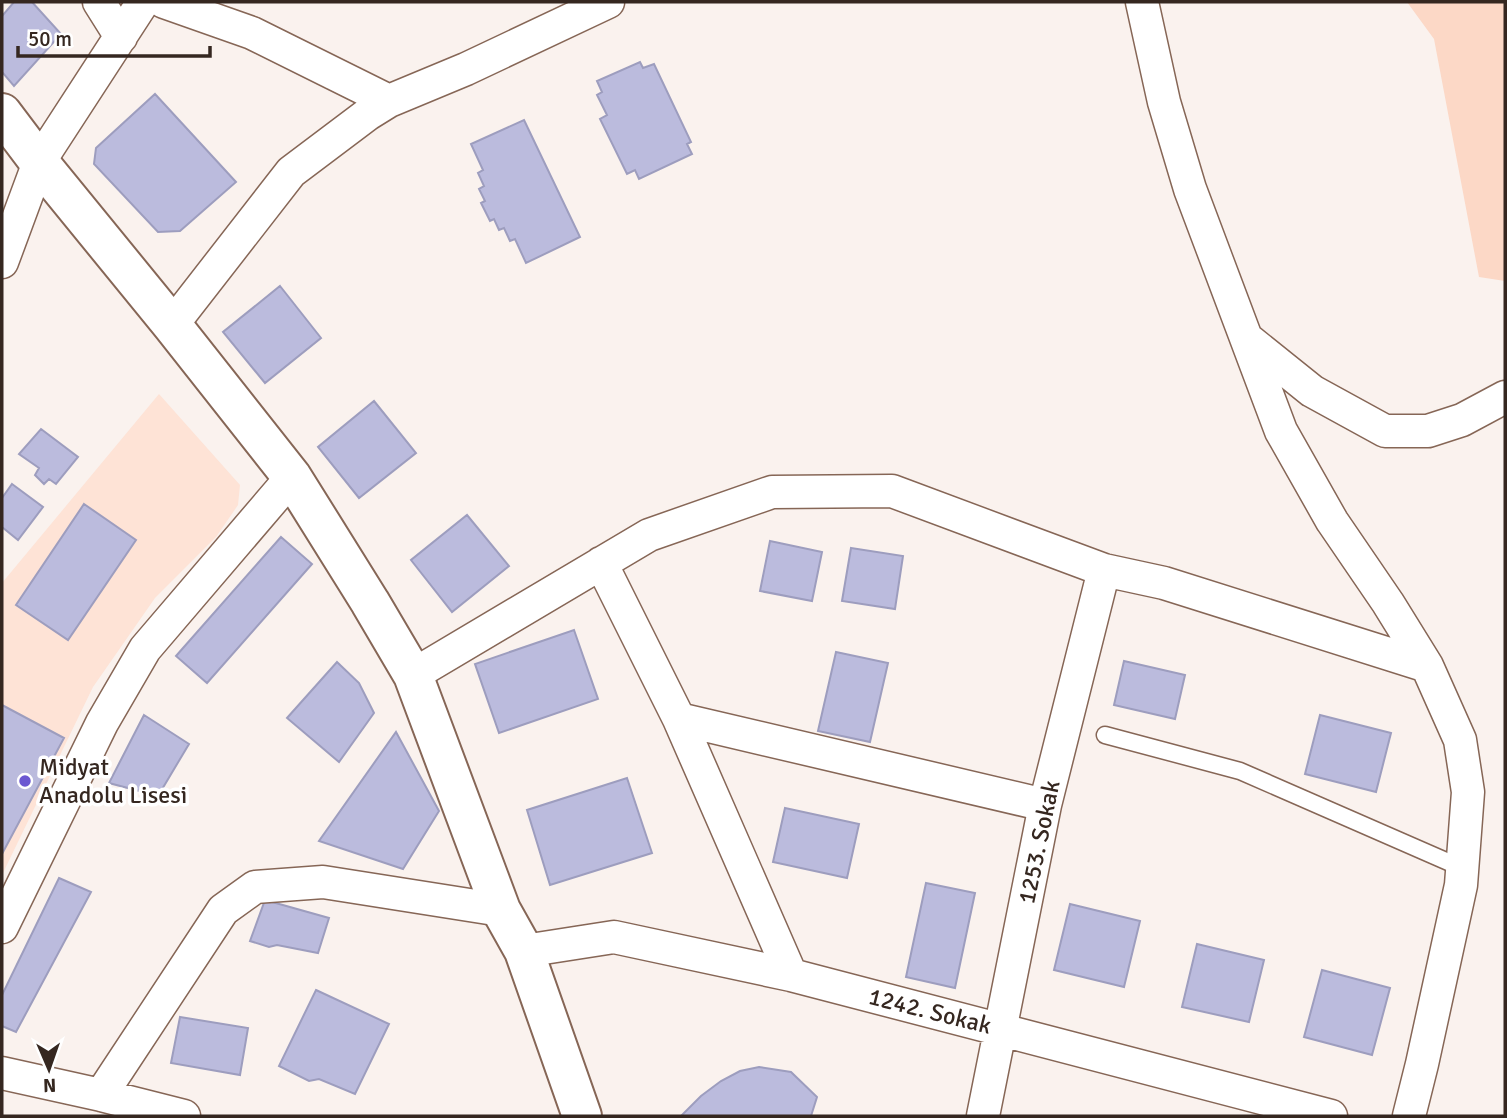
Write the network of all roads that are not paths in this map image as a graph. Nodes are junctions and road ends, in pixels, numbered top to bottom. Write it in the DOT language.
graph roads {
  1 [pos="99,2"];
  2 [pos="143,2"];
  3 [pos="164,2"];
  4 [pos="608,2"];
  5 [pos="1142,2"];
  6 [pos="121,37"];
  7 [pos="389,101"];
  8 [pos="2,113"];
  9 [pos="39,162"];
  10 [pos="2,262"];
  11 [pos="172,325"];
  12 [pos="1244,337"];
  13 [pos="1505,397"];
  14 [pos="292,477"];
  15 [pos="601,563"];
  16 [pos="1104,570"];
  17 [pos="1427,666"];
  18 [pos="412,675"];
  19 [pos="679,719"];
  20 [pos="1105,735"];
  21 [pos="1045,804"];
  22 [pos="1462,868"];
  23 [pos="501,910"];
  24 [pos="2,927"];
  25 [pos="524,951"];
  26 [pos="790,975"];
  27 [pos="1002,1029"];
  28 [pos="2,1073"];
  29 [pos="101,1095"];
  30 [pos="184,1116"];
  31 [pos="582,1116"];
  32 [pos="983,1116"];
  33 [pos="1331,1116"];
  34 [pos="1409,1116"];
  1 -- 6 [label="street"];
  2 -- 6 [label="street"];
  3 -- 7 [label="street"];
  4 -- 7 [label="street"];
  5 -- 12 [label="street"];
  6 -- 9 [label="street"];
  7 -- 11 [label="street"];
  8 -- 9 [label="main road"];
  9 -- 10 [label="street"];
  9 -- 11 [label="main road"];
  11 -- 14 [label="main road"];
  12 -- 13 [label="street"];
  12 -- 17 [label="street"];
  14 -- 18 [label="main road"];
  14 -- 24 [label="street"];
  15 -- 16 [label="street"];
  15 -- 18 [label="street"];
  15 -- 19 [label="street"];
  16 -- 17 [label="street"];
  16 -- 21 [label="street, 1253. Sokak"];
  17 -- 22 [label="street"];
  18 -- 23 [label="main road"];
  19 -- 21 [label="street"];
  19 -- 26 [label="street"];
  20 -- 22 [label="lane"];
  21 -- 27 [label="street, 1253. Sokak"];
  22 -- 34 [label="street"];
  23 -- 25 [label="main road"];
  23 -- 29 [label="street"];
  25 -- 26 [label="street, 1242. Sokak"];
  25 -- 31 [label="main road"];
  26 -- 27 [label="street, 1242. Sokak"];
  27 -- 32 [label="street, 1253. Sokak"];
  27 -- 33 [label="street, 1242. Sokak"];
  28 -- 29 [label="street"];
  29 -- 30 [label="street"];
}
